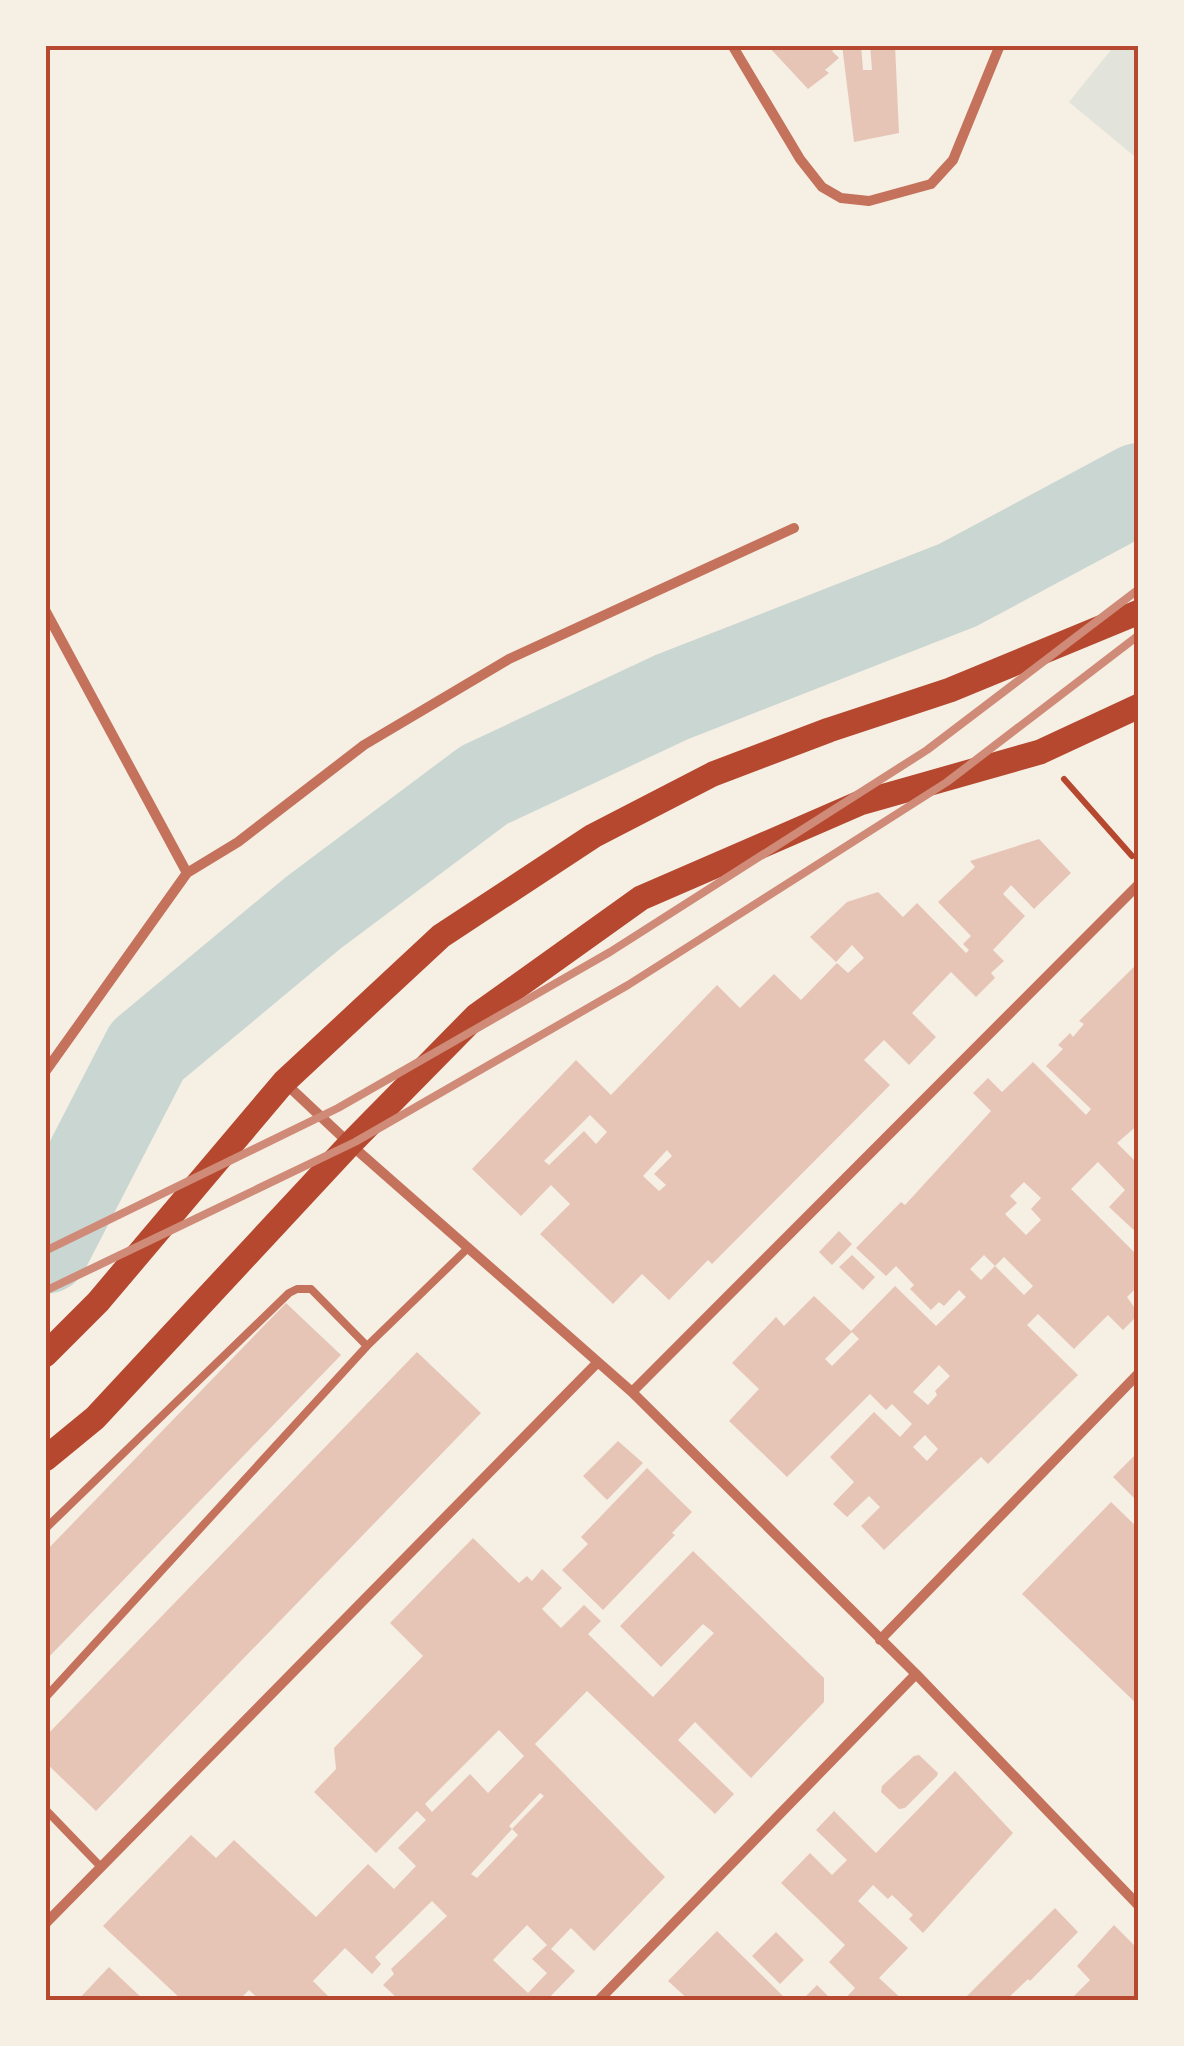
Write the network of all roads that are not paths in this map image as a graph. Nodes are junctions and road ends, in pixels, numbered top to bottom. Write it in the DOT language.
graph roads {
  1 [pos="732,45"];
  2 [pos="1000,45"];
  3 [pos="794,528"];
  4 [pos="45,610"];
  5 [pos="1139,612"];
  6 [pos="1139,706"];
  7 [pos="186,874"];
  8 [pos="1139,884"];
  9 [pos="45,1072"];
  10 [pos="284,1082"];
  11 [pos="350,1144"];
  12 [pos="468,1248"];
  13 [pos="367,1346"];
  14 [pos="45,1356"];
  15 [pos="598,1362"];
  16 [pos="1139,1373"];
  17 [pos="632,1392"];
  18 [pos="45,1460"];
  19 [pos="45,1530"];
  20 [pos="880,1640"];
  21 [pos="916,1674"];
  22 [pos="45,1698"];
  23 [pos="45,1810"];
  24 [pos="101,1867"];
  25 [pos="1139,1906"];
  26 [pos="45,1924"];
  27 [pos="598,2001"];
  1 -- 2 [label="street"];
  3 -- 7 [label="street"];
  4 -- 7 [label="street"];
  5 -- 10 [label="main road"];
  6 -- 11 [label="main road"];
  7 -- 9 [label="street"];
  8 -- 17 [label="street"];
  10 -- 11 [label="street"];
  10 -- 14 [label="main road"];
  11 -- 12 [label="street"];
  11 -- 18 [label="main road"];
  12 -- 13 [label="lane"];
  12 -- 15 [label="street"];
  13 -- 19 [label="lane"];
  13 -- 22 [label="lane"];
  15 -- 17 [label="street"];
  15 -- 24 [label="street"];
  16 -- 20 [label="street"];
  17 -- 20 [label="street"];
  20 -- 21 [label="street"];
  21 -- 25 [label="street"];
  21 -- 27 [label="street"];
  23 -- 24 [label="lane"];
  24 -- 26 [label="street"];
}
